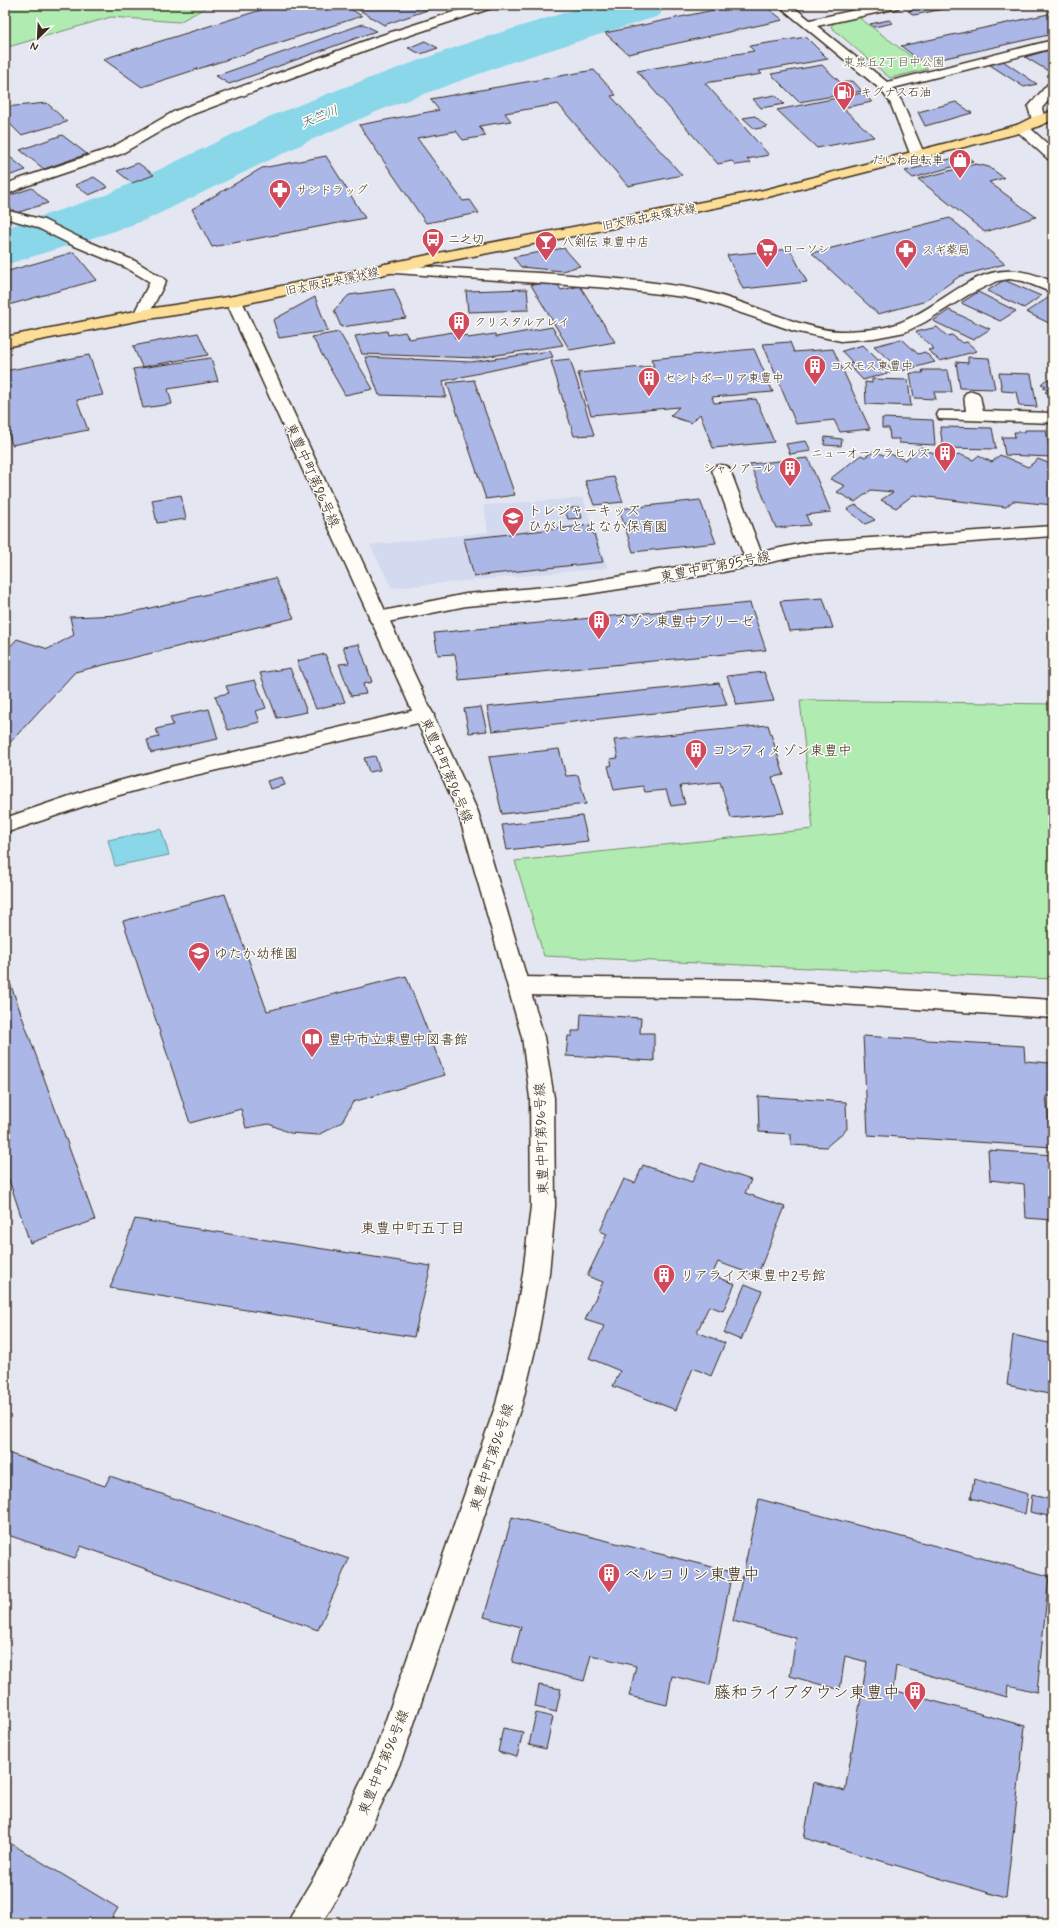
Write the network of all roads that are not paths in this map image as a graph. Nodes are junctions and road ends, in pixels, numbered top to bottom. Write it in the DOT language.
graph roads {
  1 [pos="488,5"];
  2 [pos="784,5"];
  3 [pos="830,5"];
  4 [pos="894,5"];
  5 [pos="844,16"];
  6 [pos="808,24"];
  7 [pos="1053,44"];
  8 [pos="885,86"];
  9 [pos="1053,87"];
  10 [pos="1053,116"];
  11 [pos="1038,120"];
  12 [pos="1022,128"];
  13 [pos="918,156"];
  14 [pos="1053,156"];
  15 [pos="5,191"];
  16 [pos="5,214"];
  17 [pos="386,269"];
  18 [pos="1053,288"];
  19 [pos="234,301"];
  20 [pos="140,315"];
  21 [pos="5,342"];
  22 [pos="972,396"];
  23 [pos="945,415"];
  24 [pos="975,415"];
  25 [pos="1053,418"];
  26 [pos="721,470"];
  27 [pos="1053,530"];
  28 [pos="754,558"];
  29 [pos="378,618"];
  30 [pos="424,714"];
  31 [pos="5,826"];
  32 [pos="519,986"];
  33 [pos="1053,1009"];
  34 [pos="304,1923"];
  1 -- 15 [label="street"];
  2 -- 6 [label="lane"];
  3 -- 5 [label="lane"];
  4 -- 5 [label="lane"];
  5 -- 6 [label="lane"];
  6 -- 8 [label="lane"];
  7 -- 8 [label="lane"];
  8 -- 13 [label="lane"];
  9 -- 11 [label="street"];
  10 -- 11 [label="main road, 旧大阪中央環状線"];
  11 -- 12 [label="main road, 旧大阪中央環状線"];
  12 -- 13 [label="main road, 旧大阪中央環状線"];
  12 -- 14 [label="street"];
  13 -- 17 [label="main road, 旧大阪中央環状線"];
  16 -- 20 [label="street"];
  17 -- 18 [label="street"];
  17 -- 19 [label="main road, 旧大阪中央環状線"];
  19 -- 20 [label="main road, 旧大阪中央環状線"];
  19 -- 29 [label="street, 東豊中町第96号線"];
  20 -- 21 [label="main road, 旧大阪中央環状線"];
  22 -- 24 [label="street"];
  23 -- 24 [label="street"];
  24 -- 25 [label="street"];
  26 -- 28 [label="street"];
  27 -- 28 [label="street, 東豊中町第95号線"];
  28 -- 29 [label="street, 東豊中町第95号線"];
  29 -- 30 [label="street, 東豊中町第96号線"];
  30 -- 31 [label="street"];
  30 -- 32 [label="street, 東豊中町第96号線"];
  32 -- 33 [label="street"];
  32 -- 34 [label="street, 東豊中町第96号線"];
}
